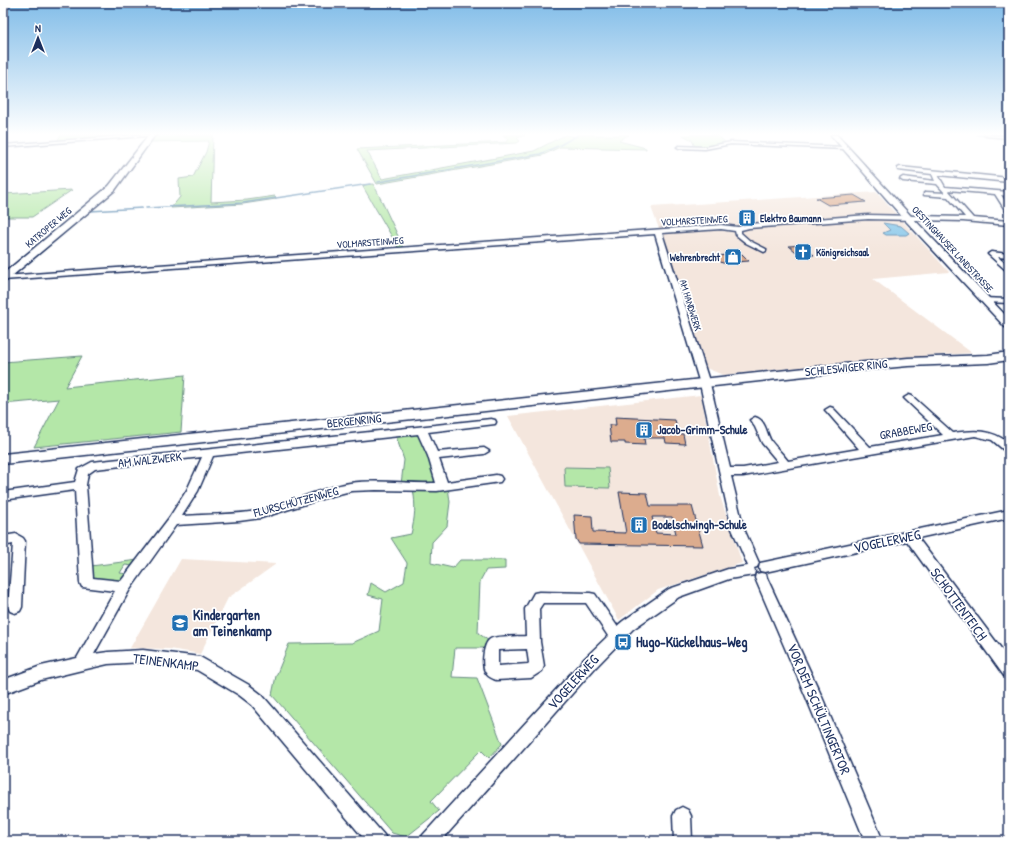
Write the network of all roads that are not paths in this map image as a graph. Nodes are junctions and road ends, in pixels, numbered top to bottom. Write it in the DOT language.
graph roads {
  1 [pos="122,174"];
  2 [pos="869,174"];
  3 [pos="935,174"];
  4 [pos="951,174"];
  5 [pos="903,179"];
  6 [pos="1009,180"];
  7 [pos="941,185"];
  8 [pos="997,193"];
  9 [pos="926,194"];
  10 [pos="1009,194"];
  11 [pos="950,195"];
  12 [pos="1006,203"];
  13 [pos="1009,212"];
  14 [pos="908,218"];
  15 [pos="970,220"];
  16 [pos="1009,223"];
  17 [pos="738,229"];
  18 [pos="658,232"];
  19 [pos="764,250"];
  20 [pos="1009,256"];
  21 [pos="1009,271"];
  22 [pos="4,279"];
  23 [pos="985,300"];
  24 [pos="1009,301"];
  25 [pos="1009,325"];
  26 [pos="1009,356"];
  27 [pos="988,359"];
  28 [pos="1009,361"];
  29 [pos="705,384"];
  30 [pos="909,398"];
  31 [pos="830,410"];
  32 [pos="755,420"];
  33 [pos="491,422"];
  34 [pos="422,430"];
  35 [pos="950,436"];
  36 [pos="1009,449"];
  37 [pos="484,451"];
  38 [pos="866,451"];
  39 [pos="209,453"];
  40 [pos="433,456"];
  41 [pos="3,459"];
  42 [pos="786,465"];
  43 [pos="724,472"];
  44 [pos="496,479"];
  45 [pos="80,485"];
  46 [pos="442,485"];
  47 [pos="3,496"];
  48 [pos="1009,514"];
  49 [pos="173,521"];
  50 [pos="910,536"];
  51 [pos="3,540"];
  52 [pos="757,570"];
  53 [pos="124,587"];
  54 [pos="15,606"];
  55 [pos="616,636"];
  56 [pos="532,642"];
  57 [pos="82,663"];
  58 [pos="1009,671"];
  59 [pos="3,687"];
  60 [pos="682,816"];
  61 [pos="378,841"];
  62 [pos="429,841"];
  63 [pos="683,841"];
  64 [pos="874,841"];
  1 -- 22 [label="street, KATROPER WEG"];
  2 -- 14 [label="street, OESTINGHAUSER LANDSTRASSE"];
  3 -- 7 [label="street"];
  4 -- 6 [label="street"];
  5 -- 7 [label="street"];
  7 -- 8 [label="street"];
  7 -- 11 [label="street"];
  8 -- 10 [label="street"];
  8 -- 12 [label="street"];
  9 -- 11 [label="street"];
  11 -- 15 [label="street"];
  12 -- 13 [label="street"];
  14 -- 15 [label="street, VOLMARSTEINWEG"];
  14 -- 17 [label="street, VOLMARSTEINWEG"];
  14 -- 23 [label="street, OESTINGHAUSER LANDSTRASSE"];
  15 -- 16 [label="street, VOLMARSTEINWEG"];
  17 -- 18 [label="street, VOLMARSTEINWEG"];
  17 -- 19 [label="street, VOLMARSTEINWEG"];
  18 -- 22 [label="street, VOLMARSTEINWEG"];
  18 -- 29 [label="street, AM HANDWERK"];
  20 -- 21 [label="street"];
  23 -- 24 [label="street"];
  23 -- 25 [label="street, OESTINGHAUSER LANDSTRASSE"];
  26 -- 27 [label="main road, SCHLESWIGER RING"];
  27 -- 28 [label="main road, SCHLESWIGER RING"];
  27 -- 29 [label="main road, SCHLESWIGER RING"];
  29 -- 41 [label="main road, BERGENRING"];
  29 -- 43 [label="street, VOR DEM SCHÜLTINGERTOR"];
  30 -- 35 [label="street, GRABBEWEG"];
  31 -- 38 [label="street, GRABBEWEG"];
  32 -- 42 [label="street"];
  33 -- 34 [label="street"];
  34 -- 39 [label="street"];
  34 -- 40 [label="street"];
  35 -- 36 [label="street, GRABBEWEG"];
  35 -- 38 [label="street, GRABBEWEG"];
  37 -- 40 [label="street"];
  38 -- 42 [label="street, GRABBEWEG"];
  39 -- 45 [label="street, AM WALZWERK"];
  39 -- 49 [label="street"];
  40 -- 46 [label="street"];
  42 -- 43 [label="street, GRABBEWEG"];
  43 -- 52 [label="street, VOR DEM SCHÜLTINGERTOR"];
  44 -- 46 [label="street, FLURSCHÜTZENWEG"];
  45 -- 47 [label="street"];
  45 -- 53 [label="street"];
  46 -- 49 [label="street, FLURSCHÜTZENWEG"];
  48 -- 50 [label="street, VOGELERWEG"];
  49 -- 53 [label="street"];
  50 -- 52 [label="street, VOGELERWEG"];
  50 -- 58 [label="street, SCHOTTENTEICH"];
  51 -- 54 [label="street"];
  52 -- 55 [label="street, VOGELERWEG"];
  52 -- 64 [label="street, VOR DEM SCHÜLTINGERTOR"];
  53 -- 57 [label="street"];
  55 -- 56 [label="street"];
  55 -- 62 [label="street, VOGELERWEG"];
  57 -- 59 [label="street, TEINENKAMP"];
  57 -- 61 [label="street, TEINENKAMP"];
  60 -- 63 [label="street"];
}
